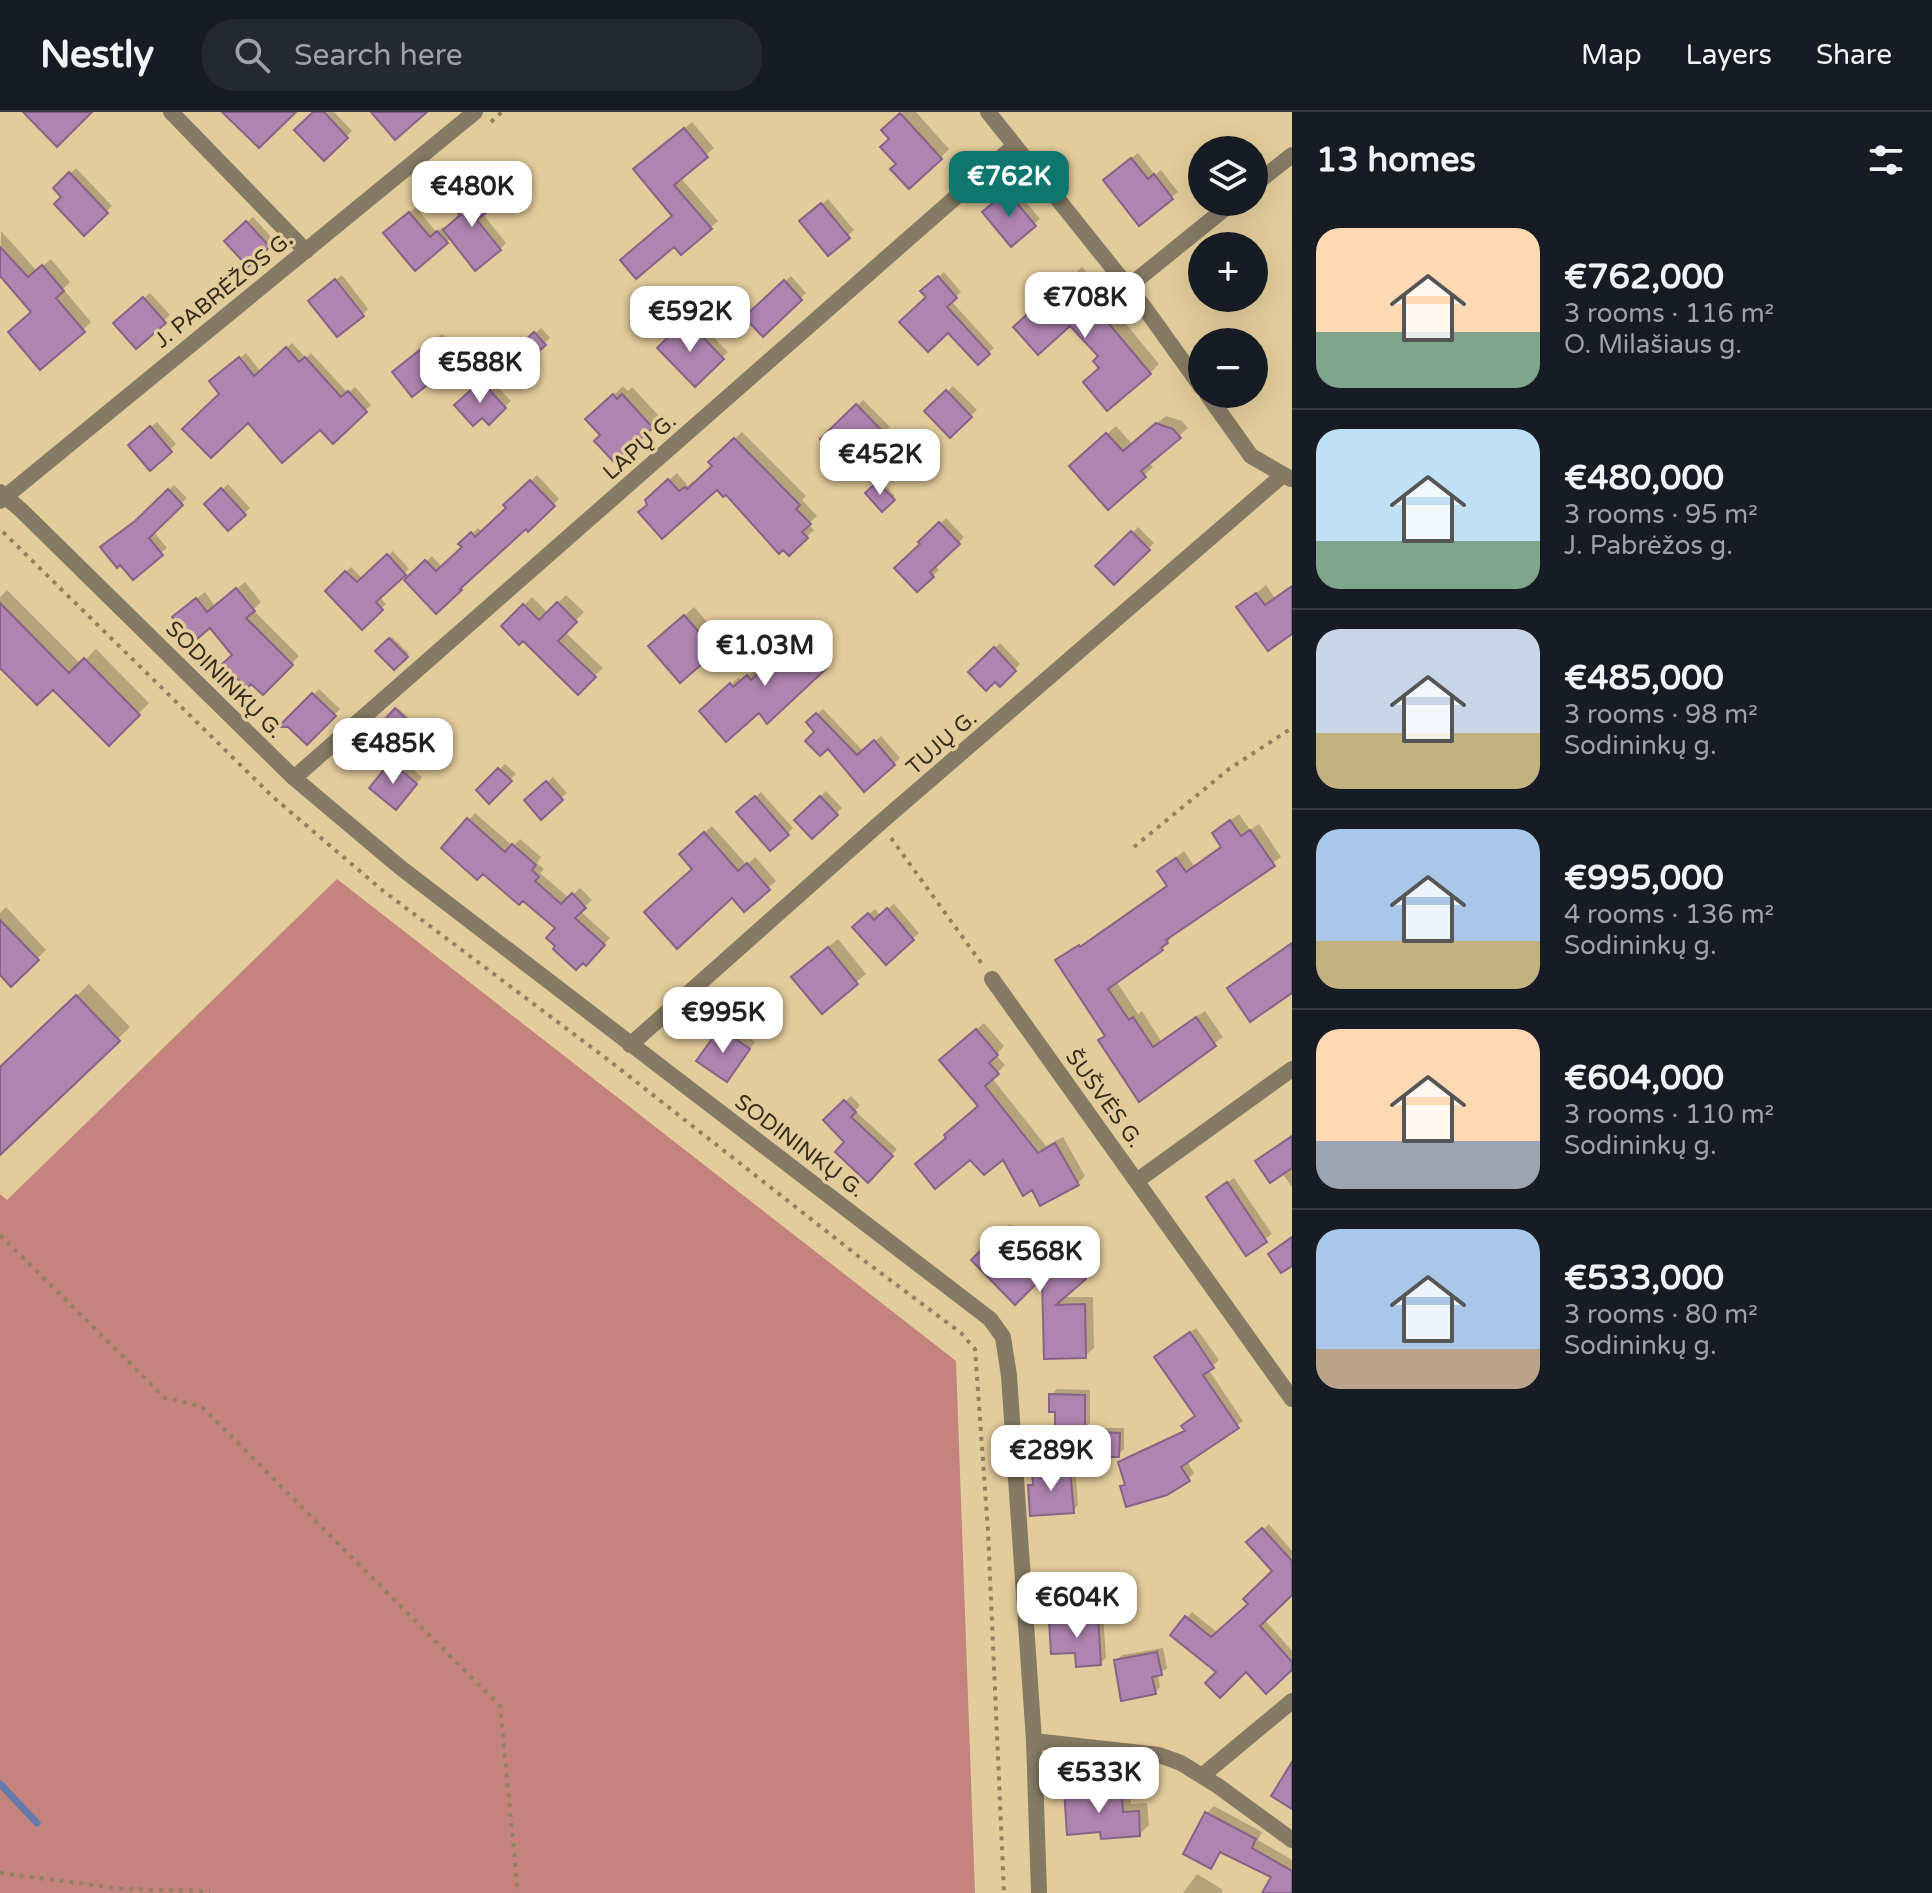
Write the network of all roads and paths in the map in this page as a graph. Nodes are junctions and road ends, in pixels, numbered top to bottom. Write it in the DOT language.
graph roads {
  1 [pos="171,112"];
  2 [pos="475,112"];
  3 [pos="988,112"];
  4 [pos="1014,146"];
  5 [pos="1292,155"];
  6 [pos="1268,174"];
  7 [pos="1216,216"];
  8 [pos="306,251"];
  9 [pos="1128,287"];
  10 [pos="1188,369"];
  11 [pos="1217,408"];
  12 [pos="1288,477"];
  13 [pos="2,497"];
  14 [pos="3,532"];
  15 [pos="1292,728"];
  16 [pos="294,778"];
  17 [pos="880,823"];
  18 [pos="1134,847"];
  19 [pos="992,979"];
  20 [pos="630,1045"];
  21 [pos="1292,1069"];
  22 [pos="1138,1180"];
  23 [pos="0,1235"];
  24 [pos="1292,1399"];
  25 [pos="1292,1701"];
  26 [pos="1034,1741"];
  27 [pos="1203,1775"];
  28 [pos="1292,1840"];
  29 [pos="0,1873"];
  30 [pos="210,1891"];
  31 [pos="518,1893"];
  32 [pos="1004,1893"];
  33 [pos="1039,1893"];
  1 -- 8 [label="street"];
  2 -- 8 [label="street, J. PABRĖŽOS G."];
  3 -- 4 [label="street"];
  4 -- 9 [label="street"];
  4 -- 16 [label="street, LAPŲ G."];
  5 -- 6 [label="street"];
  7 -- 9 [label="street"];
  8 -- 13 [label="street, J. PABRĖŽOS G."];
  9 -- 10 [label="street"];
  11 -- 12 [label="street"];
  12 -- 17 [label="street, TUJŲ G."];
  13 -- 16 [label="street, SODININKŲ G."];
  14 -- 32 [label="path"];
  15 -- 18 [label="path"];
  16 -- 20 [label="street, SODININKŲ G."];
  17 -- 19 [label="path"];
  17 -- 20 [label="street, TUJŲ G."];
  19 -- 22 [label="street, ŠUŠVĖS G."];
  20 -- 26 [label="street, SODININKŲ G."];
  21 -- 22 [label="street"];
  22 -- 24 [label="street, ŠUŠVĖS G."];
  23 -- 31 [label="path"];
  25 -- 27 [label="street"];
  26 -- 27 [label="street"];
  26 -- 33 [label="street, SODININKŲ G."];
  27 -- 28 [label="street"];
  29 -- 30 [label="path"];
}
